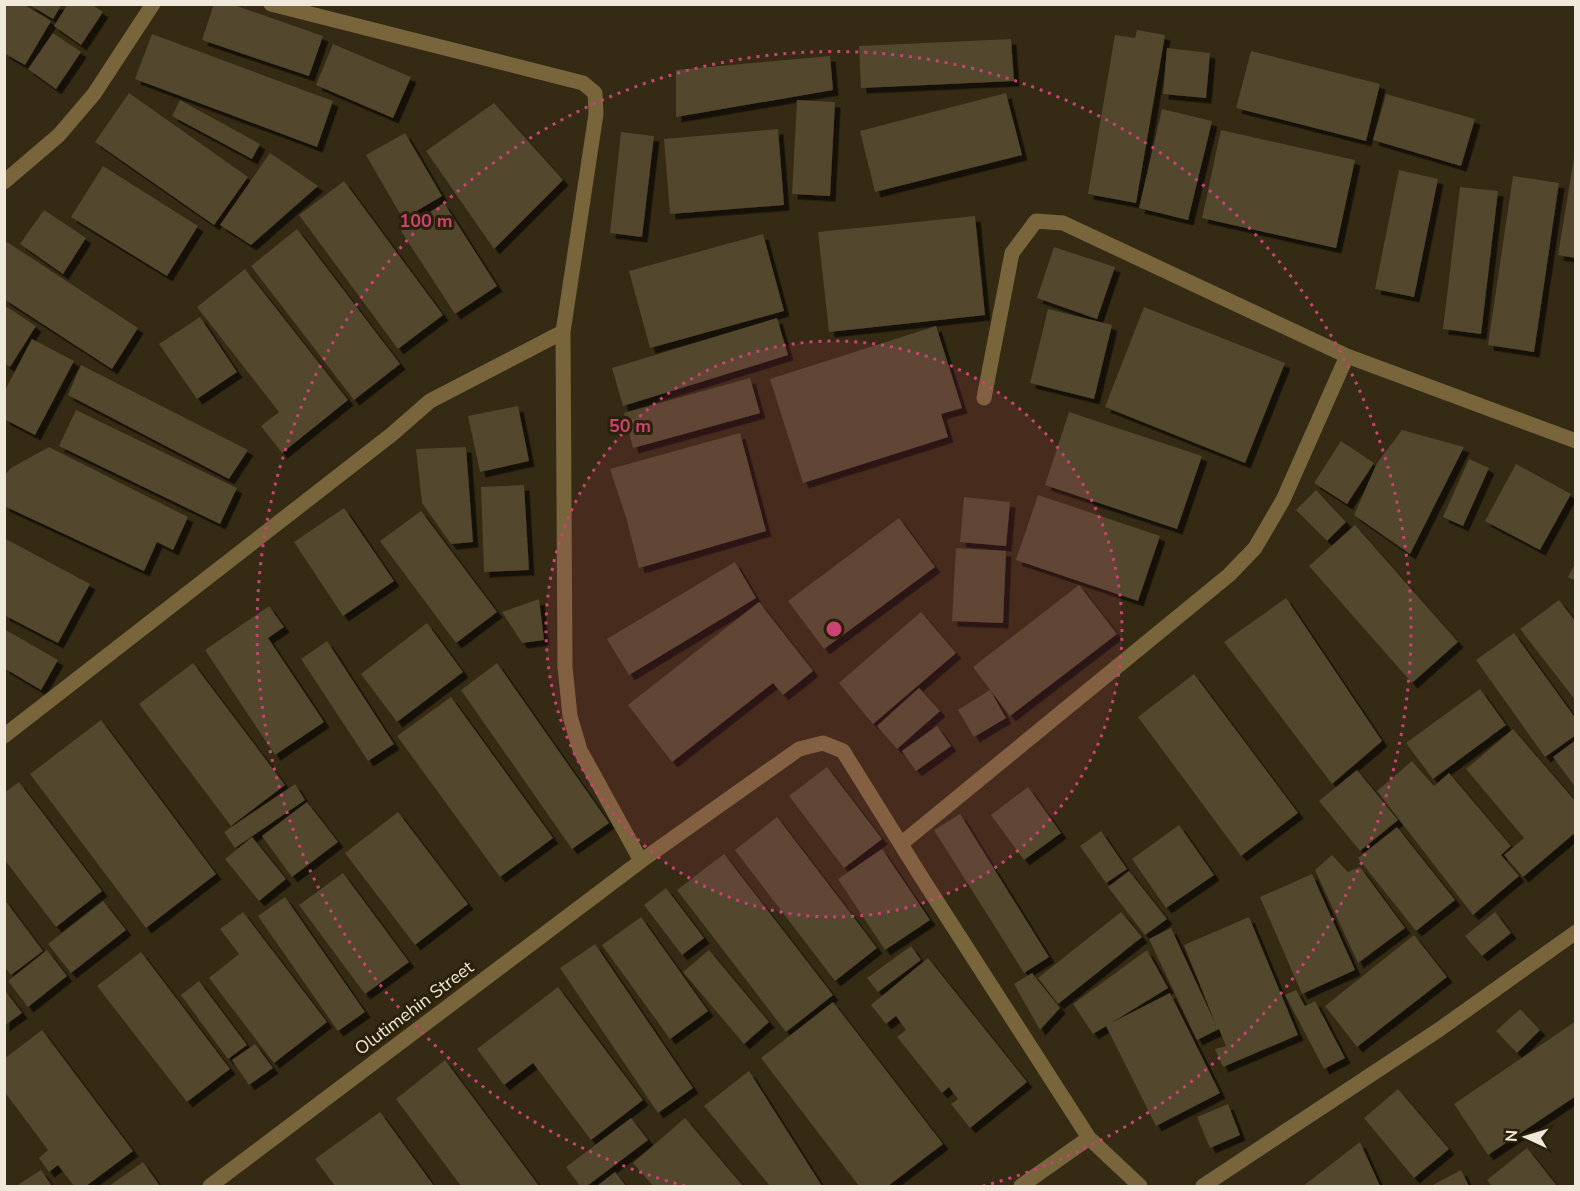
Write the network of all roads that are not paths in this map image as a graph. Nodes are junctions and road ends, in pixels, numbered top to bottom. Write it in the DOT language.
graph roads {
  1 [pos="153,4"];
  2 [pos="271,4"];
  3 [pos="4,182"];
  4 [pos="563,332"];
  5 [pos="1347,356"];
  6 [pos="984,398"];
  7 [pos="1575,441"];
  8 [pos="4,736"];
  9 [pos="902,843"];
  10 [pos="641,861"];
  11 [pos="1575,932"];
  12 [pos="1089,1138"];
  13 [pos="210,1186"];
  14 [pos="1021,1186"];
  15 [pos="1140,1186"];
  16 [pos="1203,1186"];
  1 -- 3 [label="street"];
  2 -- 4 [label="street"];
  4 -- 8 [label="street"];
  4 -- 10 [label="street"];
  5 -- 6 [label="street"];
  5 -- 7 [label="street"];
  5 -- 9 [label="street"];
  9 -- 10 [label="street, Olutimehin Street"];
  9 -- 12 [label="street, Olutimehin Street"];
  10 -- 13 [label="street, Olutimehin Street"];
  11 -- 16 [label="street"];
  12 -- 14 [label="street"];
  12 -- 15 [label="street, Olutimehin Street"];
}
